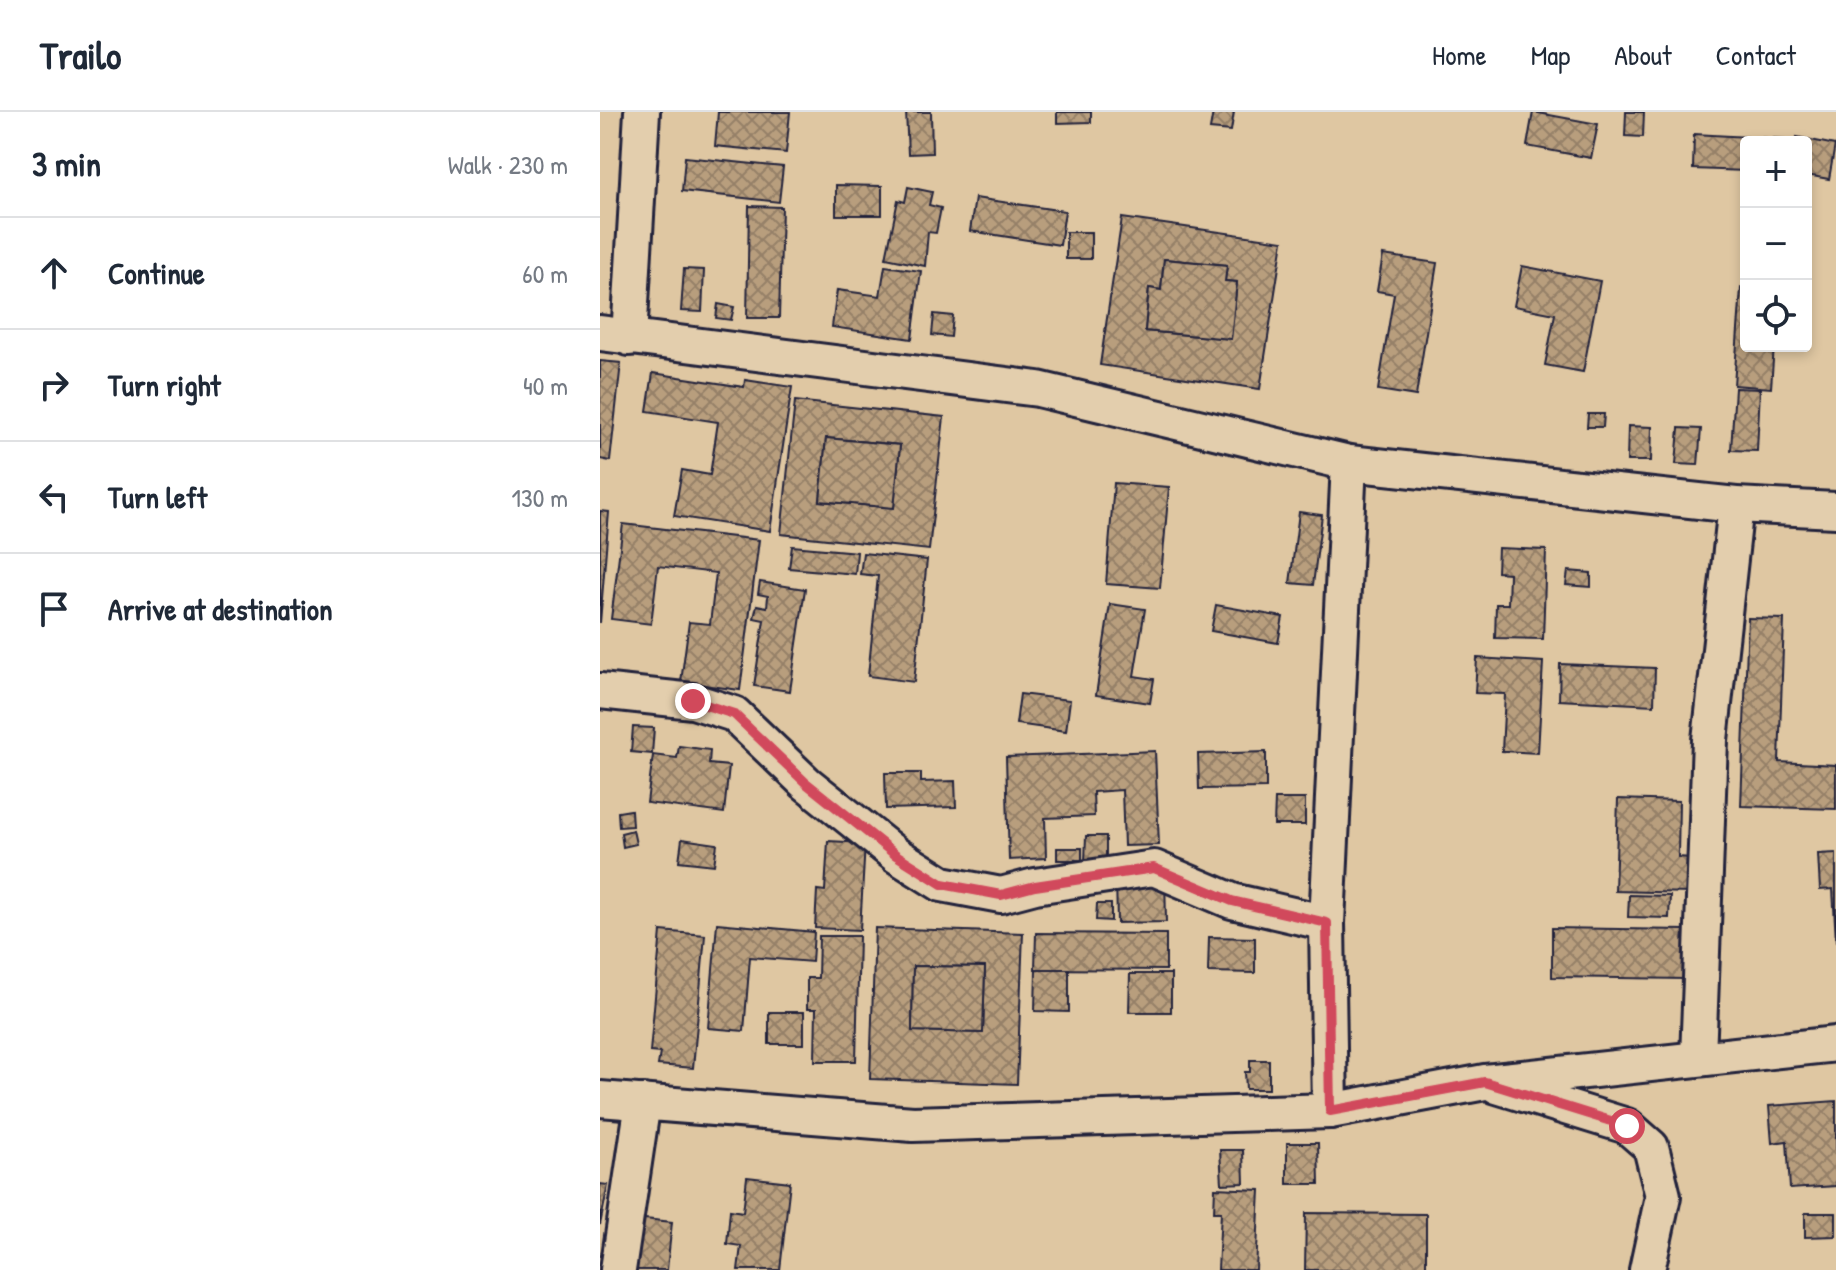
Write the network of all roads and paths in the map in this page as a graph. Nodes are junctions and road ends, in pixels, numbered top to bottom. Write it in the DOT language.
graph roads {
  1 [pos="642,112"];
  2 [pos="614,335"];
  3 [pos="1349,463"];
  4 [pos="1736,505"];
  5 [pos="1836,510"];
  6 [pos="600,691"];
  7 [pos="1327,923"];
  8 [pos="1836,1044"];
  9 [pos="1698,1058"];
  10 [pos="1485,1082"];
  11 [pos="600,1099"];
  12 [pos="643,1102"];
  13 [pos="1330,1111"];
  14 [pos="618,1270"];
  15 [pos="1647,1270"];
  1 -- 2 [label="street"];
  2 -- 3 [label="street"];
  3 -- 4 [label="street"];
  3 -- 7 [label="street"];
  4 -- 5 [label="street"];
  4 -- 9 [label="street"];
  6 -- 7 [label="street"];
  7 -- 13 [label="street"];
  8 -- 9 [label="street"];
  9 -- 10 [label="street"];
  10 -- 13 [label="street"];
  10 -- 15 [label="street"];
  11 -- 12 [label="street"];
  12 -- 13 [label="street"];
  12 -- 14 [label="street"];
}
